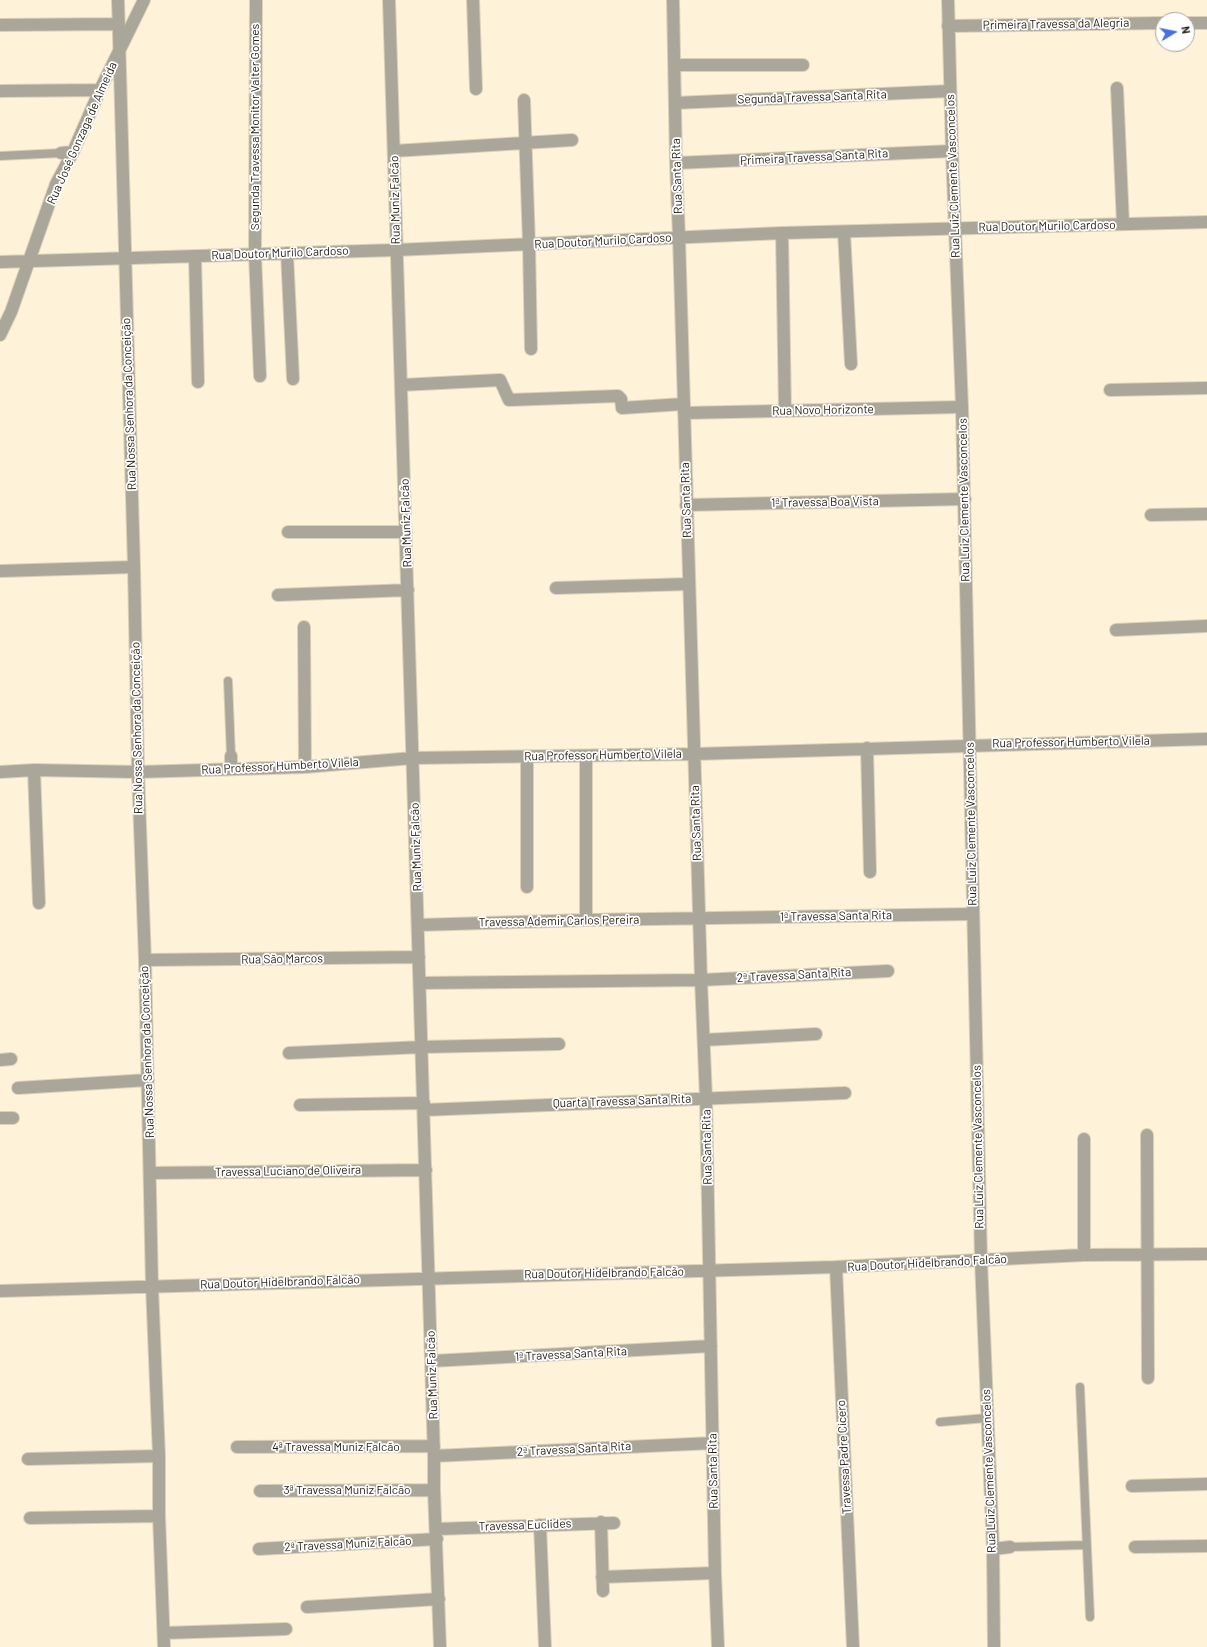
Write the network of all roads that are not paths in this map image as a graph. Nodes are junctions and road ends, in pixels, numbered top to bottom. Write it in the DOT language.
graph roads {
  1 [pos="118,0"];
  2 [pos="144,0"];
  3 [pos="256,0"];
  4 [pos="389,0"];
  5 [pos="473,0"];
  6 [pos="673,0"];
  7 [pos="948,0"];
  8 [pos="1155,23"];
  9 [pos="1195,23"];
  10 [pos="1207,23"];
  11 [pos="118,24"];
  12 [pos="0,25"];
  13 [pos="948,26"];
  14 [pos="119,52"];
  15 [pos="675,65"];
  16 [pos="803,65"];
  17 [pos="1117,88"];
  18 [pos="476,89"];
  19 [pos="100,90"];
  20 [pos="0,91"];
  21 [pos="950,91"];
  22 [pos="524,100"];
  23 [pos="675,103"];
  24 [pos="572,140"];
  25 [pos="526,144"];
  26 [pos="394,151"];
  27 [pos="952,151"];
  28 [pos="67,152"];
  29 [pos="0,156"];
  30 [pos="676,163"];
  31 [pos="1207,222"];
  32 [pos="1123,224"];
  33 [pos="955,228"];
  34 [pos="844,232"];
  35 [pos="782,233"];
  36 [pos="679,237"];
  37 [pos="529,244"];
  38 [pos="396,250"];
  39 [pos="287,253"];
  40 [pos="255,254"];
  41 [pos="195,256"];
  42 [pos="125,258"];
  43 [pos="30,261"];
  44 [pos="0,262"];
  45 [pos="0,335"];
  46 [pos="531,349"];
  47 [pos="851,364"];
  48 [pos="260,376"];
  49 [pos="293,380"];
  50 [pos="198,382"];
  51 [pos="401,385"];
  52 [pos="1207,388"];
  53 [pos="1110,390"];
  54 [pos="962,407"];
  55 [pos="683,409"];
  56 [pos="785,411"];
  57 [pos="965,499"];
  58 [pos="686,505"];
  59 [pos="1207,514"];
  60 [pos="1151,515"];
  61 [pos="288,532"];
  62 [pos="406,532"];
  63 [pos="134,567"];
  64 [pos="0,572"];
  65 [pos="689,584"];
  66 [pos="556,588"];
  67 [pos="408,590"];
  68 [pos="278,595"];
  69 [pos="1207,626"];
  70 [pos="304,627"];
  71 [pos="1116,630"];
  72 [pos="228,681"];
  73 [pos="1207,739"];
  74 [pos="969,745"];
  75 [pos="867,748"];
  76 [pos="694,754"];
  77 [pos="231,756"];
  78 [pos="527,756"];
  79 [pos="586,756"];
  80 [pos="413,758"];
  81 [pos="305,767"];
  82 [pos="232,769"];
  83 [pos="34,770"];
  84 [pos="0,772"];
  85 [pos="138,772"];
  86 [pos="870,872"];
  87 [pos="527,887"];
  88 [pos="39,902"];
  89 [pos="973,914"];
  90 [pos="700,918"];
  91 [pos="586,920"];
  92 [pos="418,925"];
  93 [pos="419,957"];
  94 [pos="145,960"];
  95 [pos="888,971"];
  96 [pos="701,980"];
  97 [pos="420,983"];
  98 [pos="816,1034"];
  99 [pos="704,1040"];
  100 [pos="559,1044"];
  101 [pos="422,1047"];
  102 [pos="289,1053"];
  103 [pos="148,1080"];
  104 [pos="18,1088"];
  105 [pos="845,1093"];
  106 [pos="706,1098"];
  107 [pos="300,1105"];
  108 [pos="424,1106"];
  109 [pos="0,1118"];
  110 [pos="13,1118"];
  111 [pos="1147,1135"];
  112 [pos="1084,1139"];
  113 [pos="426,1170"];
  114 [pos="151,1173"];
  115 [pos="1148,1254"];
  116 [pos="1207,1254"];
  117 [pos="1084,1255"];
  118 [pos="981,1260"];
  119 [pos="836,1267"];
  120 [pos="709,1270"];
  121 [pos="429,1278"];
  122 [pos="152,1286"];
  123 [pos="0,1291"];
  124 [pos="711,1346"];
  125 [pos="432,1361"];
  126 [pos="1148,1378"];
  127 [pos="1080,1387"];
  128 [pos="987,1418"];
  129 [pos="940,1422"];
  130 [pos="713,1443"];
  131 [pos="237,1447"];
  132 [pos="434,1451"];
  133 [pos="159,1456"];
  134 [pos="28,1459"];
  135 [pos="1207,1484"];
  136 [pos="1132,1486"];
  137 [pos="434,1490"];
  138 [pos="260,1491"];
  139 [pos="159,1516"];
  140 [pos="30,1518"];
  141 [pos="601,1522"];
  142 [pos="614,1522"];
  143 [pos="540,1525"];
  144 [pos="437,1534"];
  145 [pos="1086,1545"];
  146 [pos="1207,1546"];
  147 [pos="1010,1547"];
  148 [pos="1135,1547"];
  149 [pos="259,1549"];
  150 [pos="993,1549"];
  151 [pos="715,1573"];
  152 [pos="602,1577"];
  153 [pos="603,1591"];
  154 [pos="439,1599"];
  155 [pos="307,1607"];
  156 [pos="1090,1617"];
  157 [pos="286,1629"];
  158 [pos="164,1633"];
  159 [pos="164,1647"];
  160 [pos="440,1647"];
  161 [pos="545,1647"];
  162 [pos="718,1647"];
  163 [pos="853,1647"];
  164 [pos="994,1647"];
  1 -- 11 [label="street, Rua Nossa Senhora da Conceição"];
  2 -- 14 [label="street, Rua José Gonzaga de Almeida"];
  3 -- 40 [label="street, Segunda Travessa Monitor Valter Gomes"];
  4 -- 26 [label="street, Rua Muniz Falcão"];
  5 -- 18 [label="street"];
  6 -- 15 [label="street, Rua Santa Rita"];
  7 -- 13 [label="street, Rua Luiz Clemente Vasconcelos"];
  8 -- 13 [label="street, Primeira Travessa da Alegria"];
  9 -- 10 [label="street"];
  11 -- 12 [label="street"];
  11 -- 14 [label="street, Rua Nossa Senhora da Conceição"];
  13 -- 21 [label="street, Rua Luiz Clemente Vasconcelos"];
  14 -- 19 [label="street, Rua José Gonzaga de Almeida"];
  14 -- 42 [label="street, Rua Nossa Senhora da Conceição"];
  15 -- 16 [label="street"];
  15 -- 23 [label="street, Rua Santa Rita"];
  17 -- 32 [label="street"];
  19 -- 20 [label="street"];
  19 -- 28 [label="street, Rua José Gonzaga de Almeida"];
  21 -- 23 [label="street, Segunda Travessa Santa Rita"];
  21 -- 27 [label="street, Rua Luiz Clemente Vasconcelos"];
  22 -- 25 [label="street"];
  23 -- 30 [label="street, Rua Santa Rita"];
  24 -- 25 [label="street"];
  25 -- 26 [label="street"];
  25 -- 37 [label="street"];
  26 -- 38 [label="street, Rua Muniz Falcão"];
  27 -- 30 [label="street, Primeira Travessa Santa Rita"];
  27 -- 33 [label="street, Rua Luiz Clemente Vasconcelos"];
  28 -- 29 [label="lane"];
  28 -- 43 [label="street, Rua José Gonzaga de Almeida"];
  30 -- 36 [label="street, Rua Santa Rita"];
  31 -- 32 [label="street, Rua Doutor Murilo Cardoso"];
  32 -- 33 [label="street, Rua Doutor Murilo Cardoso"];
  33 -- 34 [label="street, Rua Doutor Murilo Cardoso"];
  33 -- 54 [label="street, Rua Luiz Clemente Vasconcelos"];
  34 -- 35 [label="street, Rua Doutor Murilo Cardoso"];
  34 -- 47 [label="street"];
  35 -- 36 [label="street, Rua Doutor Murilo Cardoso"];
  35 -- 56 [label="street"];
  36 -- 37 [label="street, Rua Doutor Murilo Cardoso"];
  36 -- 55 [label="street, Rua Santa Rita"];
  37 -- 38 [label="street, Rua Doutor Murilo Cardoso"];
  37 -- 46 [label="street"];
  38 -- 39 [label="street, Rua Doutor Murilo Cardoso"];
  38 -- 51 [label="street, Rua Muniz Falcão"];
  39 -- 40 [label="street, Rua Doutor Murilo Cardoso"];
  39 -- 49 [label="street"];
  40 -- 41 [label="street, Rua Doutor Murilo Cardoso"];
  40 -- 48 [label="street, Segunda Travessa Monitor Valter Gomes"];
  41 -- 42 [label="street, Rua Doutor Murilo Cardoso"];
  41 -- 50 [label="street"];
  42 -- 43 [label="street, Rua Doutor Murilo Cardoso"];
  42 -- 63 [label="street, Rua Nossa Senhora da Conceição"];
  43 -- 44 [label="street, Rua Doutor Murilo Cardoso"];
  43 -- 45 [label="street, Rua José Gonzaga de Almeida"];
  51 -- 55 [label="street, Rua Novo Horizonte"];
  51 -- 62 [label="street, Rua Muniz Falcão"];
  52 -- 53 [label="street"];
  54 -- 56 [label="street, Rua Novo Horizonte"];
  54 -- 57 [label="street, Rua Luiz Clemente Vasconcelos"];
  55 -- 56 [label="street, Rua Novo Horizonte"];
  55 -- 58 [label="street, Rua Santa Rita"];
  57 -- 58 [label="street, 1ª Travessa Boa Vista"];
  57 -- 74 [label="street, Rua Luiz Clemente Vasconcelos"];
  58 -- 65 [label="street, Rua Santa Rita"];
  59 -- 60 [label="street"];
  61 -- 62 [label="street"];
  62 -- 67 [label="street, Rua Muniz Falcão"];
  63 -- 64 [label="street"];
  63 -- 85 [label="street, Rua Nossa Senhora da Conceição"];
  65 -- 66 [label="street"];
  65 -- 76 [label="street, Rua Santa Rita"];
  67 -- 68 [label="street"];
  67 -- 80 [label="street, Rua Muniz Falcão"];
  69 -- 71 [label="street"];
  70 -- 81 [label="street"];
  72 -- 77 [label="lane"];
  73 -- 74 [label="street, Rua Professor Humberto Vilela"];
  74 -- 75 [label="street, Rua Professor Humberto Vilela"];
  74 -- 89 [label="street, Rua Luiz Clemente Vasconcelos"];
  75 -- 76 [label="street, Rua Professor Humberto Vilela"];
  75 -- 86 [label="street"];
  76 -- 79 [label="street, Rua Professor Humberto Vilela"];
  76 -- 90 [label="street, Rua Santa Rita"];
  77 -- 82 [label="street"];
  78 -- 79 [label="street, Rua Professor Humberto Vilela"];
  78 -- 80 [label="street, Rua Professor Humberto Vilela"];
  78 -- 87 [label="street"];
  79 -- 91 [label="street"];
  80 -- 81 [label="street, Rua Professor Humberto Vilela"];
  80 -- 92 [label="street, Rua Muniz Falcão"];
  81 -- 82 [label="street, Rua Professor Humberto Vilela"];
  82 -- 85 [label="street, Rua Professor Humberto Vilela"];
  83 -- 84 [label="street, Rua Professor Humberto Vilela"];
  83 -- 85 [label="street, Rua Professor Humberto Vilela"];
  83 -- 88 [label="street"];
  85 -- 94 [label="street, Rua Nossa Senhora da Conceição"];
  89 -- 90 [label="street, 1ª Travessa Santa Rita"];
  89 -- 118 [label="street, Rua Luiz Clemente Vasconcelos"];
  90 -- 91 [label="street, Travessa Ademir Carlos Pereira"];
  90 -- 96 [label="street, Rua Santa Rita"];
  91 -- 92 [label="street, Travessa Ademir Carlos Pereira"];
  92 -- 93 [label="street, Rua Muniz Falcão"];
  93 -- 94 [label="street, Rua São Marcos"];
  93 -- 97 [label="street, Rua Muniz Falcão"];
  94 -- 103 [label="street, Rua Nossa Senhora da Conceição"];
  95 -- 96 [label="street, 2ª Travessa Santa Rita"];
  96 -- 97 [label="street, 2ª Travessa Santa Rita"];
  96 -- 99 [label="street, Rua Santa Rita"];
  97 -- 101 [label="street, Rua Muniz Falcão"];
  98 -- 99 [label="street"];
  99 -- 106 [label="street, Rua Santa Rita"];
  100 -- 101 [label="street"];
  101 -- 102 [label="street"];
  101 -- 108 [label="street, Rua Muniz Falcão"];
  103 -- 104 [label="street"];
  103 -- 114 [label="street, Rua Nossa Senhora da Conceição"];
  105 -- 106 [label="street, Quarta Travessa Santa Rita"];
  106 -- 108 [label="street, Quarta Travessa Santa Rita"];
  106 -- 120 [label="street, Rua Santa Rita"];
  107 -- 108 [label="street"];
  108 -- 113 [label="street, Rua Muniz Falcão"];
  109 -- 110 [label="street"];
  111 -- 115 [label="street"];
  112 -- 117 [label="street"];
  113 -- 114 [label="street, Travessa Luciano de Oliveira"];
  113 -- 121 [label="street, Rua Muniz Falcão"];
  114 -- 122 [label="street, Rua Nossa Senhora da Conceição"];
  115 -- 116 [label="street, Rua Doutor Hidelbrando Falcão"];
  115 -- 117 [label="street, Rua Doutor Hidelbrando Falcão"];
  115 -- 126 [label="street"];
  117 -- 118 [label="street, Rua Doutor Hidelbrando Falcão"];
  118 -- 119 [label="street, Rua Doutor Hidelbrando Falcão"];
  118 -- 128 [label="street, Rua Luiz Clemente Vasconcelos"];
  119 -- 120 [label="street, Rua Doutor Hidelbrando Falcão"];
  119 -- 163 [label="street, Travessa Padre Cícero"];
  120 -- 121 [label="street, Rua Doutor Hidelbrando Falcão"];
  120 -- 124 [label="street, Rua Santa Rita"];
  121 -- 122 [label="street, Rua Doutor Hidelbrando Falcão"];
  121 -- 125 [label="street, Rua Muniz Falcão"];
  122 -- 123 [label="street, Rua Doutor Hidelbrando Falcão"];
  122 -- 133 [label="street, Rua Nossa Senhora da Conceição"];
  124 -- 125 [label="street, 1ª Travessa Santa Rita"];
  124 -- 130 [label="street, Rua Santa Rita"];
  125 -- 132 [label="street, Rua Muniz Falcão"];
  127 -- 145 [label="lane"];
  128 -- 129 [label="lane"];
  128 -- 150 [label="street, Rua Luiz Clemente Vasconcelos"];
  130 -- 132 [label="street, 2ª Travessa Santa Rita"];
  130 -- 151 [label="street, Rua Santa Rita"];
  131 -- 132 [label="street, 4ª Travessa Muniz Falcão"];
  132 -- 137 [label="street, Rua Muniz Falcão"];
  133 -- 134 [label="street"];
  133 -- 139 [label="street, Rua Nossa Senhora da Conceição"];
  135 -- 136 [label="street"];
  137 -- 138 [label="street, 3ª Travessa Muniz Falcão"];
  137 -- 144 [label="street, Rua Muniz Falcão"];
  139 -- 140 [label="street"];
  139 -- 158 [label="street, Rua Nossa Senhora da Conceição"];
  141 -- 142 [label="street, Travessa Euclides"];
  141 -- 143 [label="street, Travessa Euclides"];
  141 -- 152 [label="street"];
  143 -- 144 [label="street, Travessa Euclides"];
  143 -- 161 [label="street"];
  144 -- 149 [label="street, 2ª Travessa Muniz Falcão"];
  144 -- 154 [label="street, Rua Muniz Falcão"];
  145 -- 147 [label="lane"];
  145 -- 156 [label="lane"];
  146 -- 148 [label="street"];
  147 -- 150 [label="street"];
  150 -- 164 [label="street, Rua Luiz Clemente Vasconcelos"];
  151 -- 152 [label="street"];
  151 -- 162 [label="street, Rua Santa Rita"];
  152 -- 153 [label="street"];
  154 -- 155 [label="street"];
  154 -- 160 [label="street, Rua Muniz Falcão"];
  157 -- 158 [label="street"];
  158 -- 159 [label="street, Rua Nossa Senhora da Conceição"];
}
